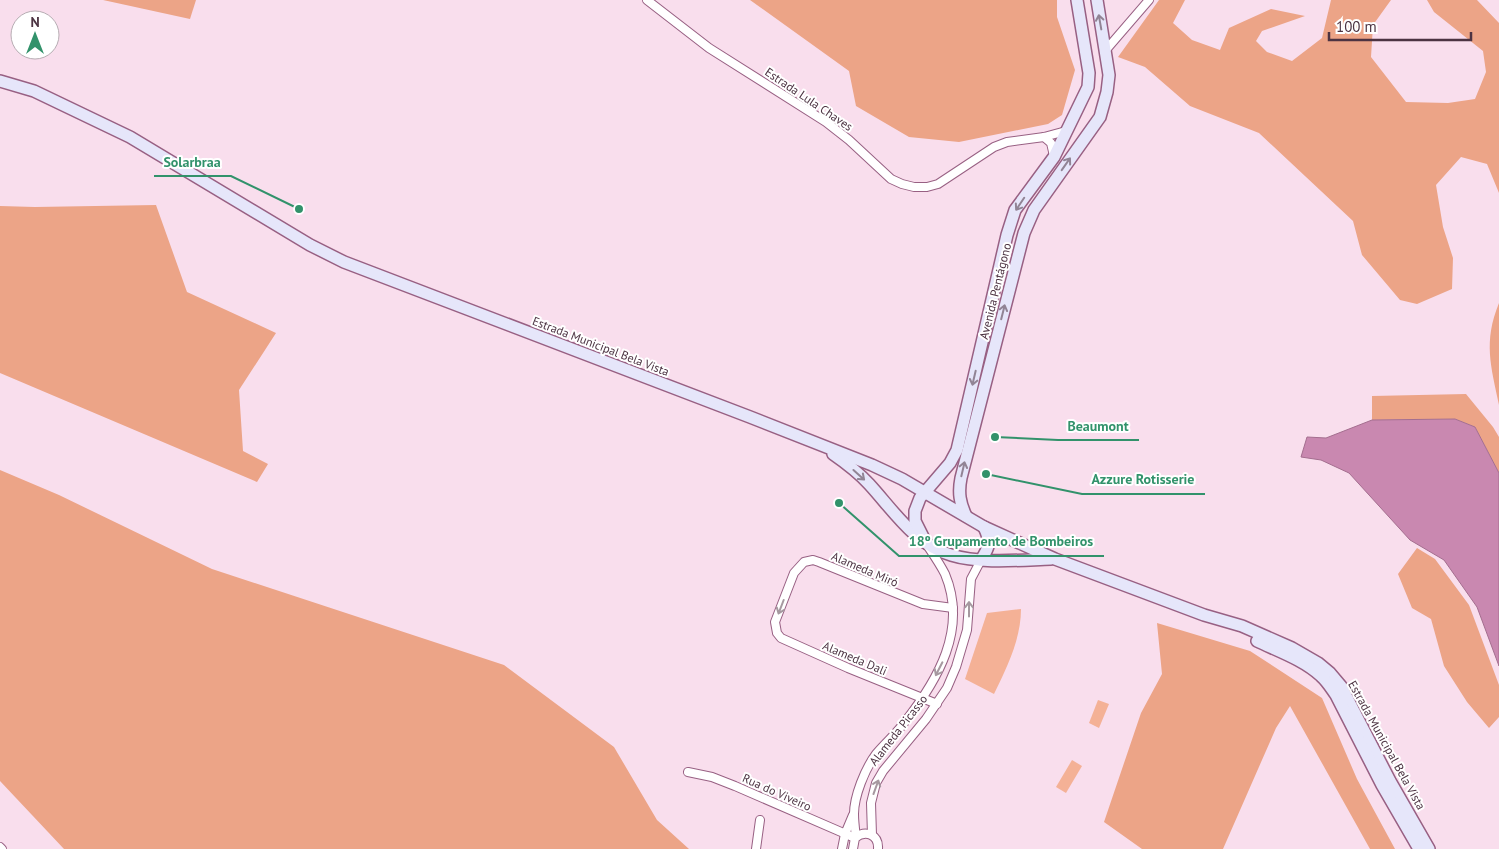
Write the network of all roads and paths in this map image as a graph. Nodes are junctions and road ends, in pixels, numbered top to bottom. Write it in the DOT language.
graph roads {
  1 [pos="648,0"];
  2 [pos="1077,0"];
  3 [pos="1097,0"];
  4 [pos="1149,0"];
  5 [pos="1105,51"];
  6 [pos="1089,73"];
  7 [pos="1109,75"];
  8 [pos="0,81"];
  9 [pos="1088,87"];
  10 [pos="1107,92"];
  11 [pos="1066,132"];
  12 [pos="1044,137"];
  13 [pos="1054,157"];
  14 [pos="821,445"];
  15 [pos="925,492"];
  16 [pos="966,516"];
  17 [pos="984,527"];
  18 [pos="926,543"];
  19 [pos="1055,559"];
  20 [pos="981,560"];
  21 [pos="954,608"];
  22 [pos="1204,615"];
  23 [pos="775,622"];
  24 [pos="922,698"];
  25 [pos="937,704"];
  26 [pos="688,772"];
  27 [pos="854,813"];
  28 [pos="760,820"];
  29 [pos="845,834"];
  30 [pos="873,835"];
  31 [pos="856,837"];
  32 [pos="756,849"];
  33 [pos="842,849"];
  34 [pos="853,849"];
  35 [pos="878,849"];
  36 [pos="885,849"];
  37 [pos="1419,849"];
  38 [pos="1429,849"];
  1 -- 12 [label="street, Estrada Lula Chaves"];
  2 -- 6 [label="main road"];
  5 -- 3 [label="main road, one-way"];
  4 -- 5 [label="street"];
  5 -- 7 [label="main road"];
  6 -- 7 [label="main road"];
  6 -- 9 [label="main road"];
  7 -- 10 [label="main road"];
  8 -- 14 [label="main road, Estrada Municipal Bela Vista"];
  9 -- 10 [label="main road"];
  9 -- 11 [label="main road, Avenida Pentágono"];
  16 -- 10 [label="main road, Avenida Pentágono, one-way"];
  11 -- 12 [label="street, Estrada Lula Chaves"];
  11 -- 13 [label="main road, Avenida Pentágono"];
  12 -- 13 [label="street"];
  13 -- 15 [label="main road, Avenida Pentágono, one-way"];
  14 -- 15 [label="main road, Estrada Municipal Bela Vista"];
  14 -- 18 [label="main road, Alameda Picasso, one-way"];
  15 -- 16 [label="main road, Estrada Municipal Bela Vista"];
  15 -- 18 [label="main road, Avenida Pentágono"];
  16 -- 17 [label="main road, Estrada Municipal Bela Vista"];
  17 -- 19 [label="main road, Estrada Municipal Bela Vista"];
  17 -- 20 [label="main road"];
  18 -- 20 [label="main road, Alameda Picasso"];
  18 -- 21 [label="street, Alameda Picasso"];
  19 -- 20 [label="main road, Alameda Picasso"];
  19 -- 22 [label="main road, Estrada Municipal Bela Vista"];
  25 -- 20 [label="street, Alameda Picasso, one-way"];
  21 -- 23 [label="street, Alameda Miró, one-way"];
  21 -- 24 [label="street, Alameda Picasso, one-way"];
  22 -- 37 [label="main road, Estrada Municipal Bela Vista"];
  22 -- 38 [label="main road, Estrada Municipal Bela Vista"];
  23 -- 24 [label="street, Alameda Dali"];
  24 -- 25 [label="street, Alameda Dali"];
  24 -- 27 [label="street, Alameda Picasso"];
  30 -- 25 [label="street, Alameda Picasso, one-way"];
  26 -- 29 [label="street, Rua do Viveiro"];
  27 -- 29 [label="street, Alameda Picasso"];
  27 -- 31 [label="street, Alameda Picasso"];
  28 -- 32 [label="street"];
  29 -- 31 [label="street, Rua do Viveiro"];
  29 -- 33 [label="street, Alameda Picasso"];
  30 -- 31 [label="street"];
  30 -- 35 [label="street, Alameda Picasso"];
  30 -- 36 [label="street"];
  31 -- 34 [label="street, Alameda Picasso"];
}
